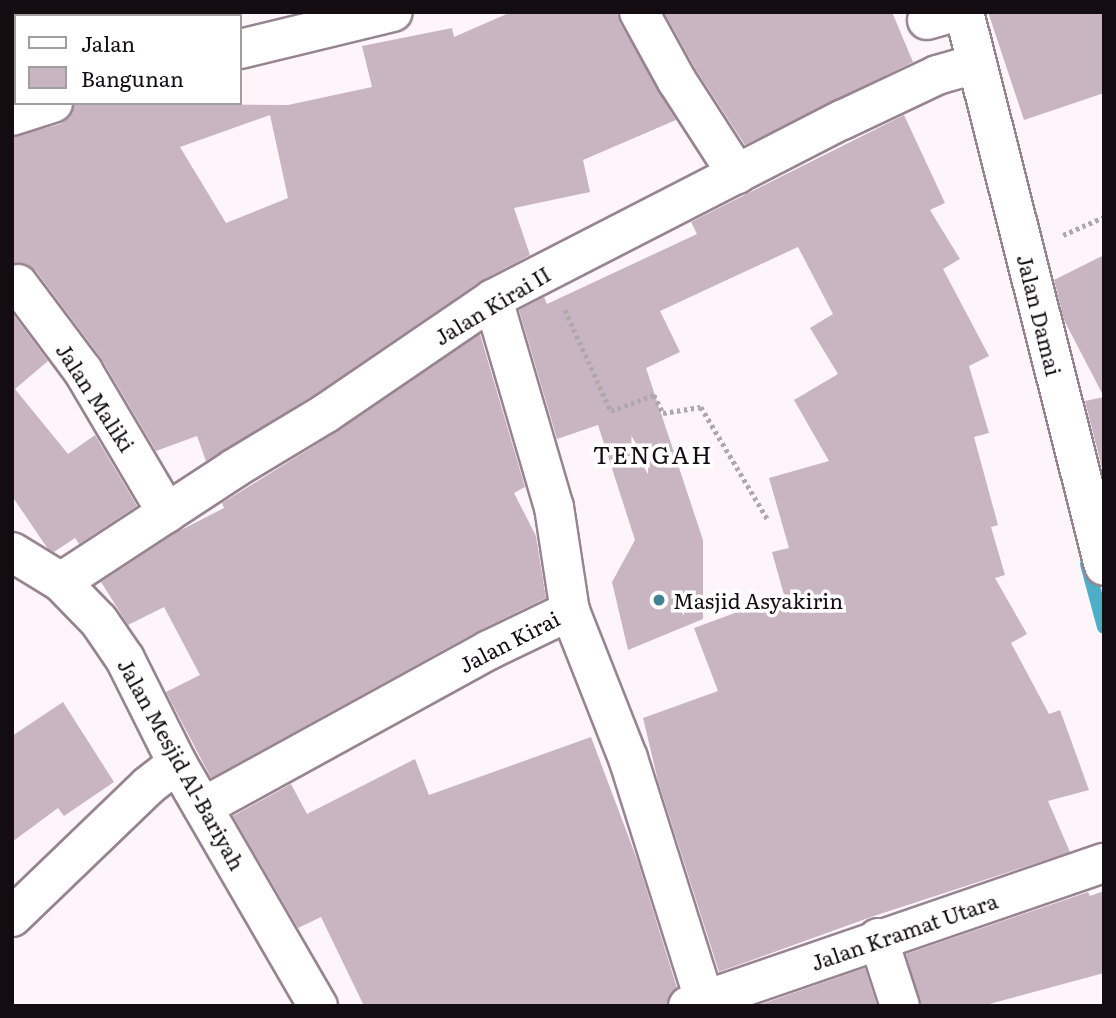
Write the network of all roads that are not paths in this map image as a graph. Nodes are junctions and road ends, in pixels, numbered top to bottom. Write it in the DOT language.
graph roads {
  1 [pos="393,12"];
  2 [pos="639,12"];
  3 [pos="948,15"];
  4 [pos="242,49"];
  5 [pos="963,68"];
  6 [pos="47,105"];
  7 [pos="12,116"];
  8 [pos="737,174"];
  9 [pos="14,283"];
  10 [pos="493,299"];
  11 [pos="167,513"];
  12 [pos="12,552"];
  13 [pos="1104,566"];
  14 [pos="61,582"];
  15 [pos="570,611"];
  16 [pos="177,763"];
  17 [pos="203,807"];
  18 [pos="1104,863"];
  19 [pos="12,917"];
  20 [pos="878,938"];
  21 [pos="696,1003"];
  22 [pos="318,1006"];
  23 [pos="900,1006"];
  1 -- 4 [label="street"];
  2 -- 8 [label="street"];
  3 -- 5 [label="street, Jalan Damai"];
  5 -- 8 [label="street, Jalan Kirai II"];
  5 -- 13 [label="street, Jalan Damai"];
  6 -- 7 [label="street"];
  8 -- 10 [label="street, Jalan Kirai II"];
  9 -- 11 [label="street, Jalan Maliki"];
  10 -- 11 [label="street, Jalan Kirai II"];
  10 -- 15 [label="street, Jalan Kirai"];
  11 -- 14 [label="street, Jalan Kirai II"];
  12 -- 14 [label="street, Jalan Mesjid Al-Bariyah"];
  14 -- 16 [label="street, Jalan Mesjid Al-Bariyah"];
  15 -- 17 [label="street, Jalan Kirai"];
  15 -- 21 [label="street, Jalan Kramat Utara"];
  16 -- 17 [label="street, Jalan Mesjid Al-Bariyah"];
  16 -- 19 [label="street"];
  17 -- 22 [label="street, Jalan Mesjid Al-Bariyah"];
  18 -- 20 [label="street, Jalan Kramat Utara"];
  20 -- 21 [label="street, Jalan Kramat Utara"];
  20 -- 23 [label="street"];
}
